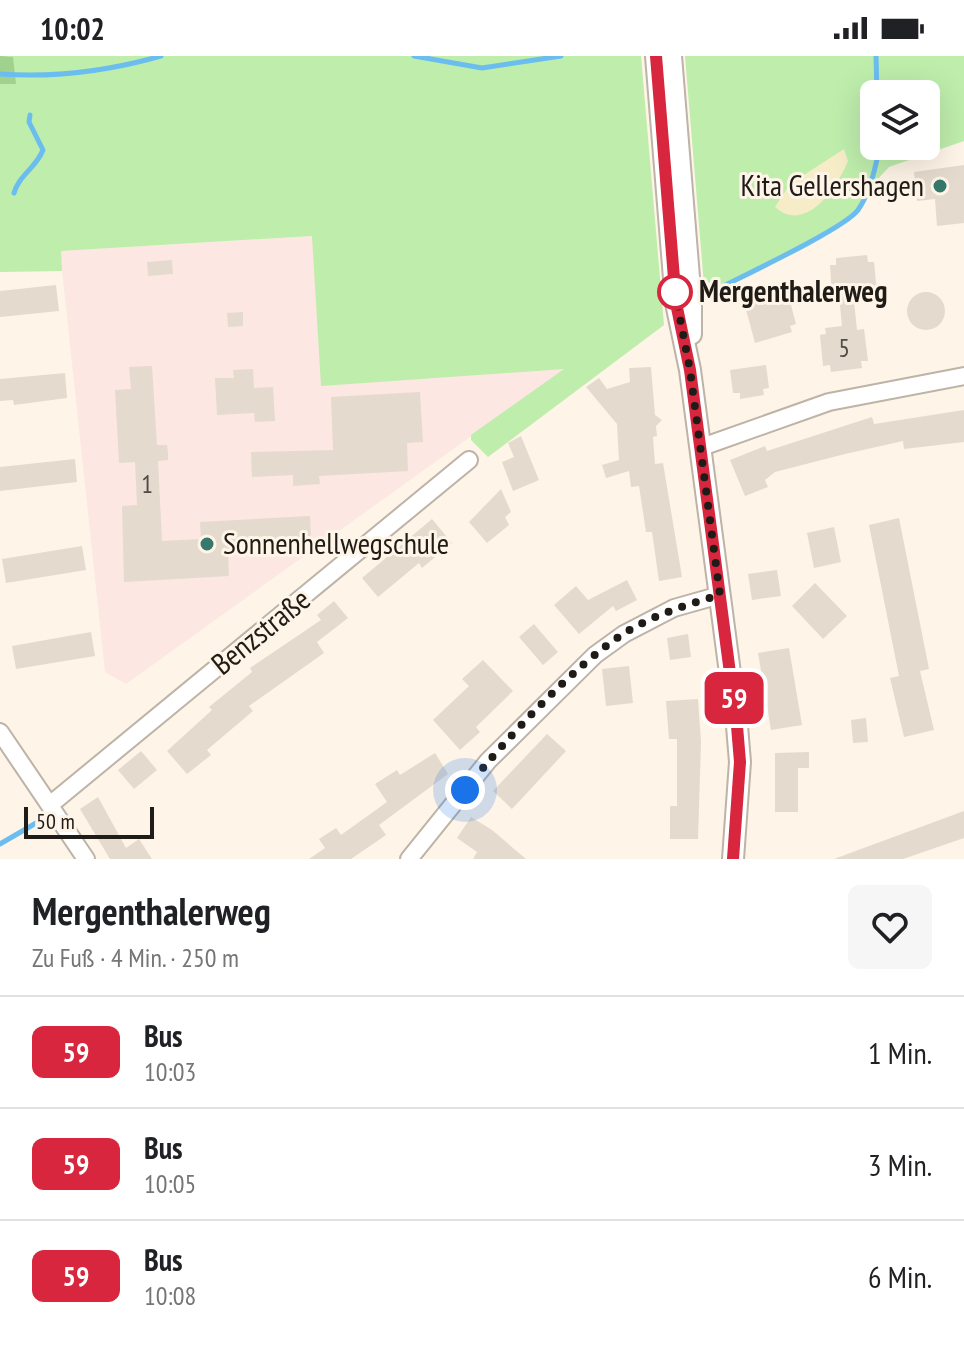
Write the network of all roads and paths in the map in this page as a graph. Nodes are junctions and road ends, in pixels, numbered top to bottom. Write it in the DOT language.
graph roads {
  1 [pos="656,56"];
  2 [pos="671,56"];
  3 [pos="690,370"];
  4 [pos="964,376"];
  5 [pos="699,448"];
  6 [pos="469,460"];
  7 [pos="720,595"];
  8 [pos="0,732"];
  9 [pos="51,804"];
  10 [pos="86,859"];
  11 [pos="409,859"];
  12 [pos="733,859"];
  1 -- 3 [label="street"];
  2 -- 3 [label="street"];
  3 -- 5 [label="street"];
  4 -- 5 [label="street"];
  5 -- 7 [label="street"];
  6 -- 9 [label="street, Benzstraße"];
  7 -- 11 [label="street"];
  7 -- 12 [label="street"];
  8 -- 9 [label="street"];
  9 -- 10 [label="street"];
}
